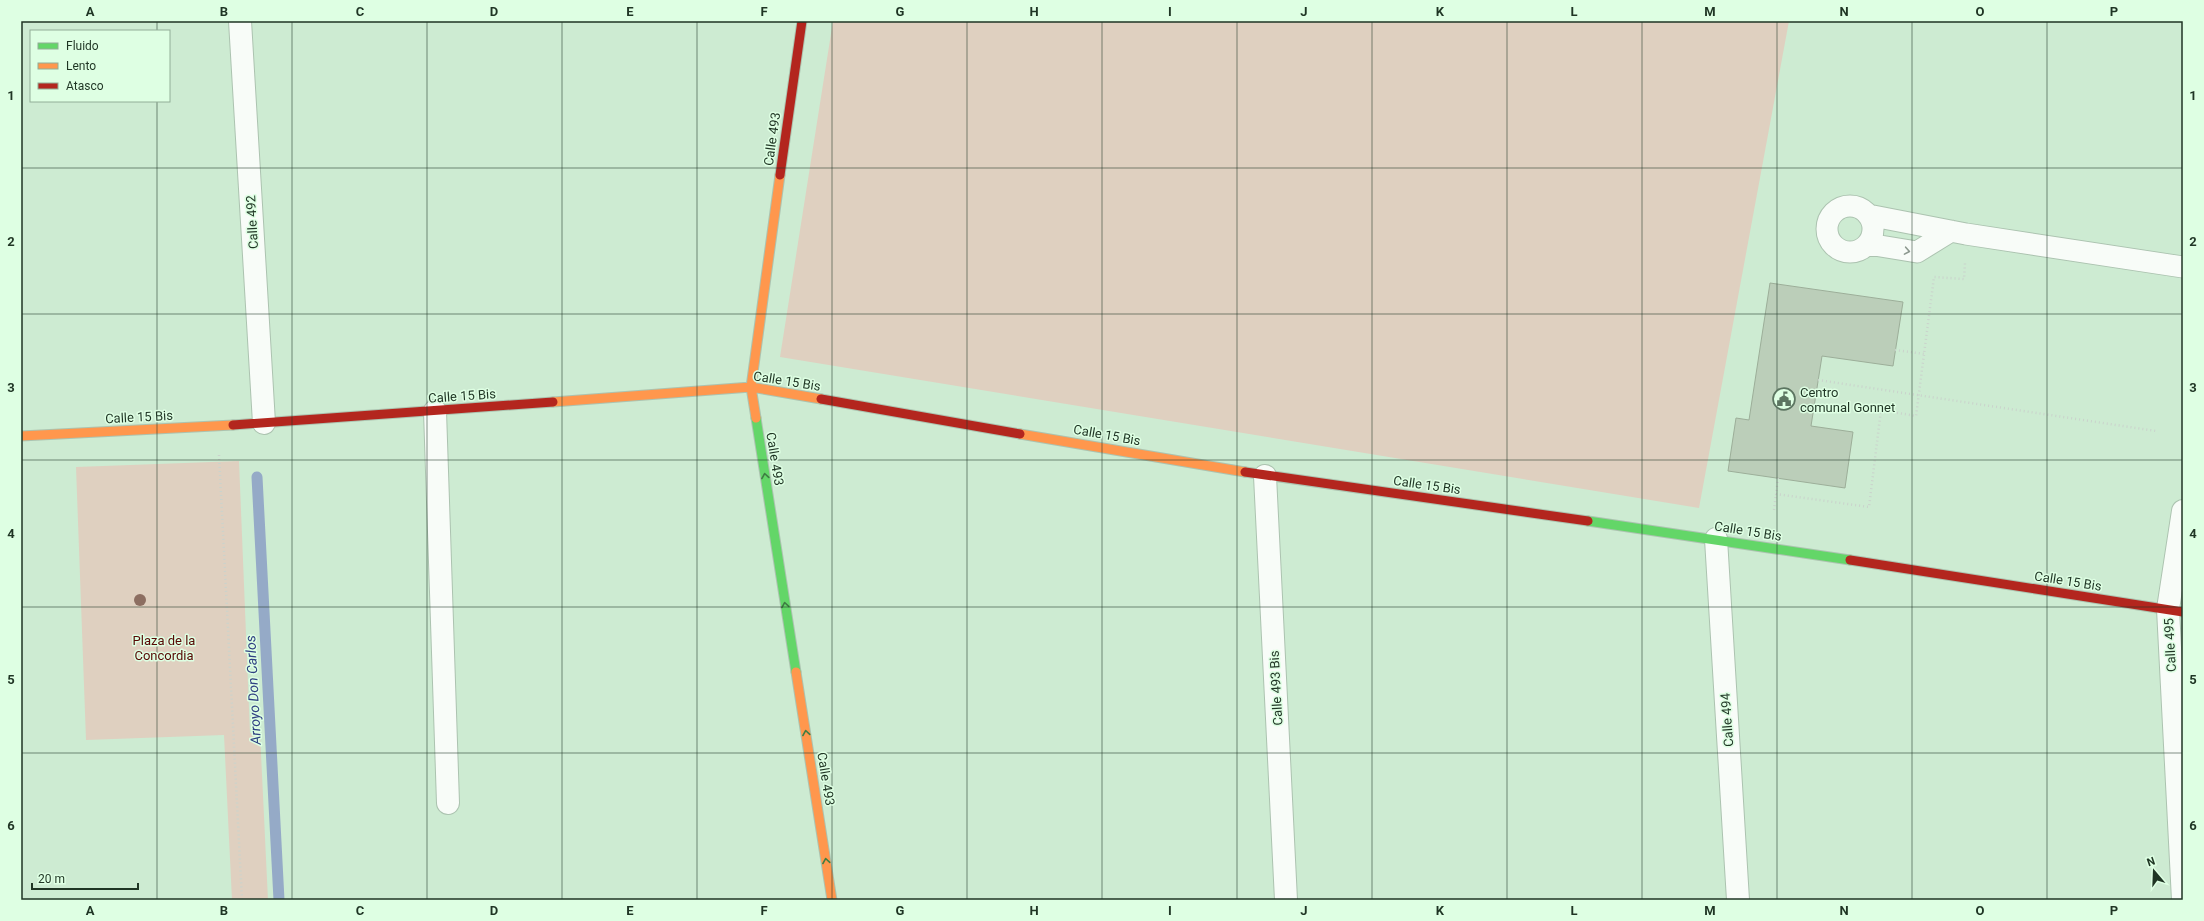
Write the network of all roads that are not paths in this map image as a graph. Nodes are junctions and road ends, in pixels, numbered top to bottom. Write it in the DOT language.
graph roads {
  1 [pos="240,21"];
  2 [pos="802,21"];
  3 [pos="1868,215"];
  4 [pos="1959,233"];
  5 [pos="1868,244"];
  6 [pos="2183,267"];
  7 [pos="751,387"];
  8 [pos="435,411"];
  9 [pos="264,423"];
  10 [pos="21,436"];
  11 [pos="1265,476"];
  12 [pos="2183,511"];
  13 [pos="1716,539"];
  14 [pos="2176,610"];
  15 [pos="448,803"];
  16 [pos="832,900"];
  17 [pos="1286,900"];
  18 [pos="1738,900"];
  19 [pos="2183,900"];
  1 -- 9 [label="street, Calle 492"];
  2 -- 7 [label="street, Calle 493"];
  3 -- 4 [label="lane"];
  3 -- 5 [label="lane"];
  3 -- 5 [label="lane"];
  5 -- 4 [label="lane, one-way"];
  4 -- 6 [label="lane"];
  7 -- 8 [label="street, Calle 15 Bis"];
  7 -- 11 [label="street, Calle 15 Bis"];
  16 -- 7 [label="street, Calle 493, one-way"];
  8 -- 9 [label="street, Calle 15 Bis"];
  8 -- 15 [label="street"];
  9 -- 10 [label="street, Calle 15 Bis"];
  11 -- 13 [label="street, Calle 15 Bis"];
  11 -- 17 [label="street, Calle 493 Bis"];
  12 -- 14 [label="street, Calle 495"];
  13 -- 14 [label="street, Calle 15 Bis"];
  13 -- 18 [label="street, Calle 494"];
  14 -- 19 [label="street, Calle 495"];
}
